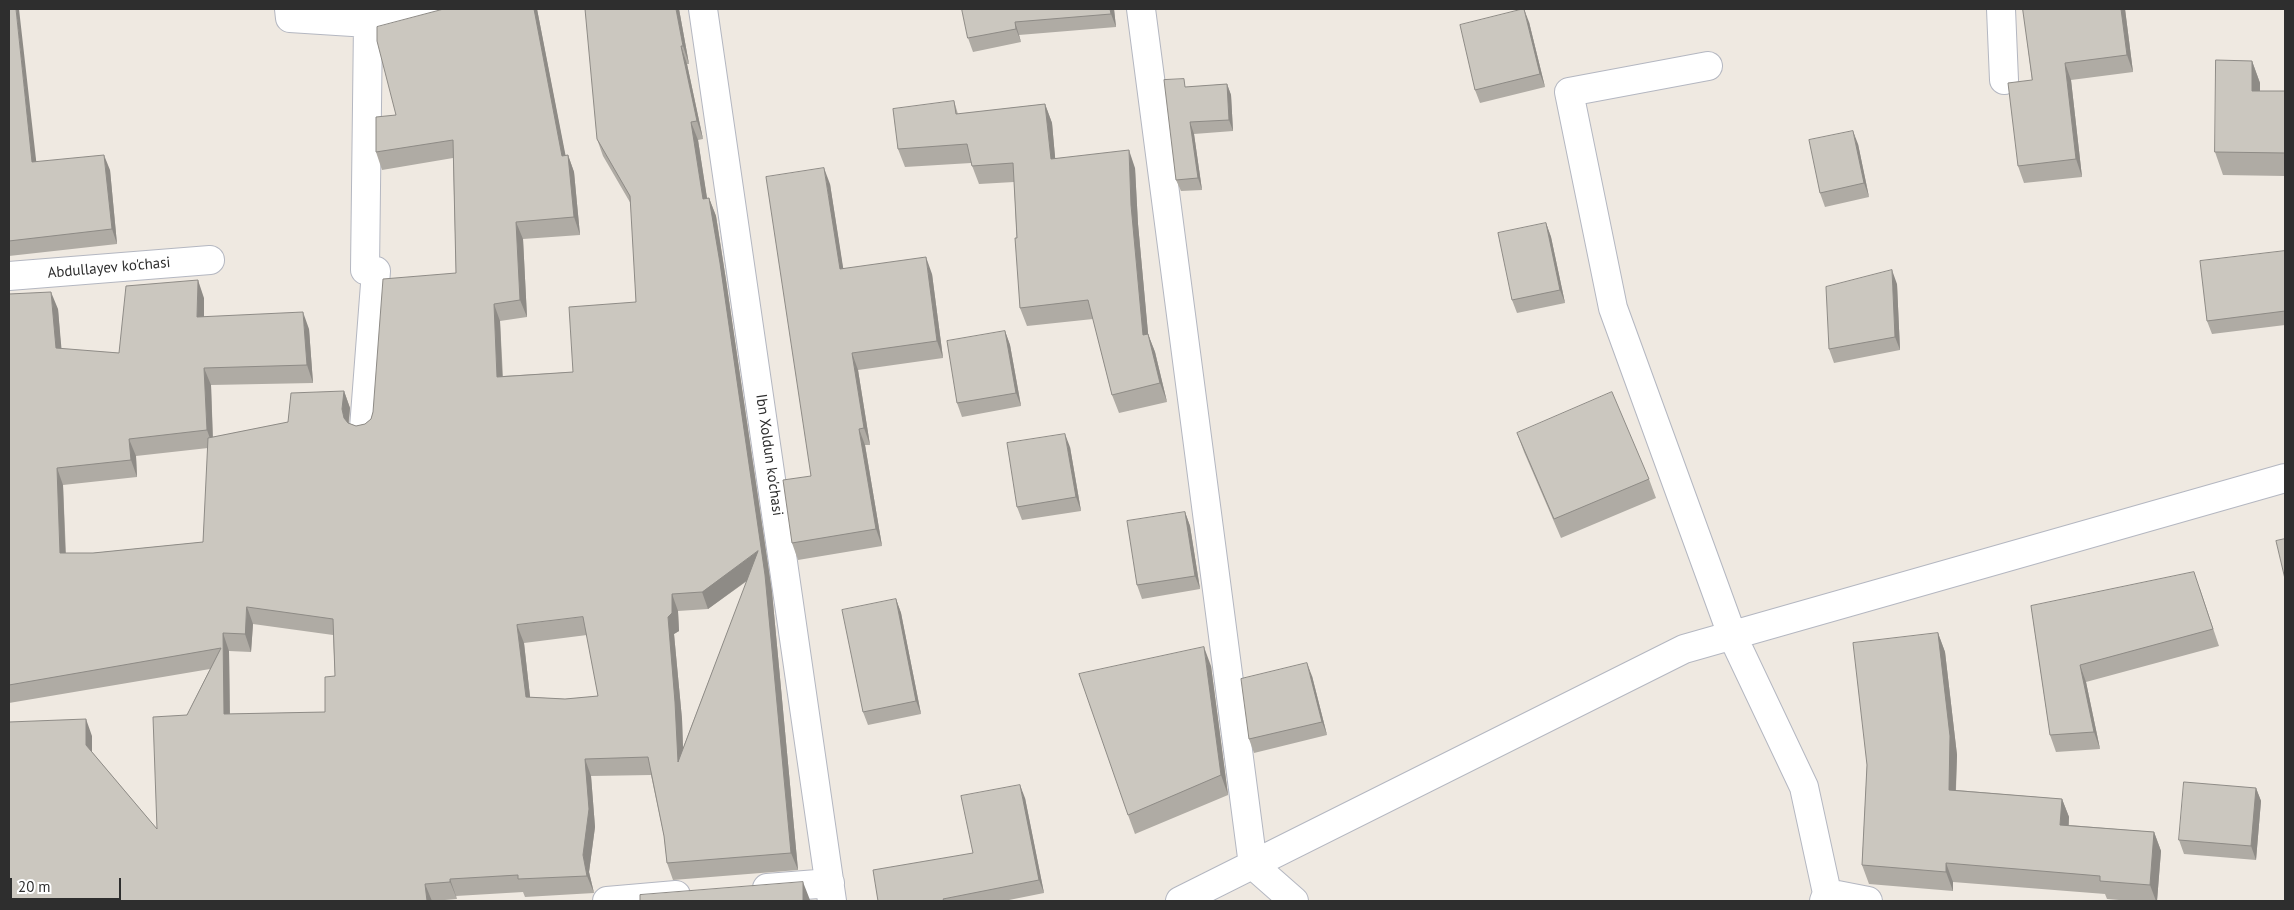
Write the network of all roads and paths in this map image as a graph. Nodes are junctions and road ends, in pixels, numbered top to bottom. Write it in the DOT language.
graph roads {
  1 [pos="289,9"];
  2 [pos="445,9"];
  3 [pos="703,9"];
  4 [pos="1141,9"];
  5 [pos="2001,9"];
  6 [pos="368,23"];
  7 [pos="1708,66"];
  8 [pos="2004,80"];
  9 [pos="210,260"];
  10 [pos="9,276"];
  11 [pos="364,428"];
  12 [pos="2285,478"];
  13 [pos="1732,635"];
  14 [pos="1253,865"];
  15 [pos="743,890"];
  16 [pos="831,892"];
  17 [pos="704,893"];
  18 [pos="1825,897"];
  19 [pos="607,901"];
  20 [pos="1180,901"];
  21 [pos="1294,901"];
  22 [pos="1868,901"];
  1 -- 6 [label="street"];
  2 -- 6 [label="street"];
  3 -- 16 [label="street, Ibn Xoldun ko'chasi"];
  4 -- 14 [label="street"];
  5 -- 8 [label="street"];
  6 -- 11 [label="street"];
  7 -- 13 [label="street"];
  9 -- 10 [label="street, Abdullayev ko'chasi"];
  12 -- 13 [label="street"];
  13 -- 14 [label="street"];
  13 -- 18 [label="street"];
  14 -- 20 [label="street"];
  14 -- 21 [label="street"];
  15 -- 16 [label="street"];
  17 -- 19 [label="street"];
  18 -- 22 [label="street"];
}
